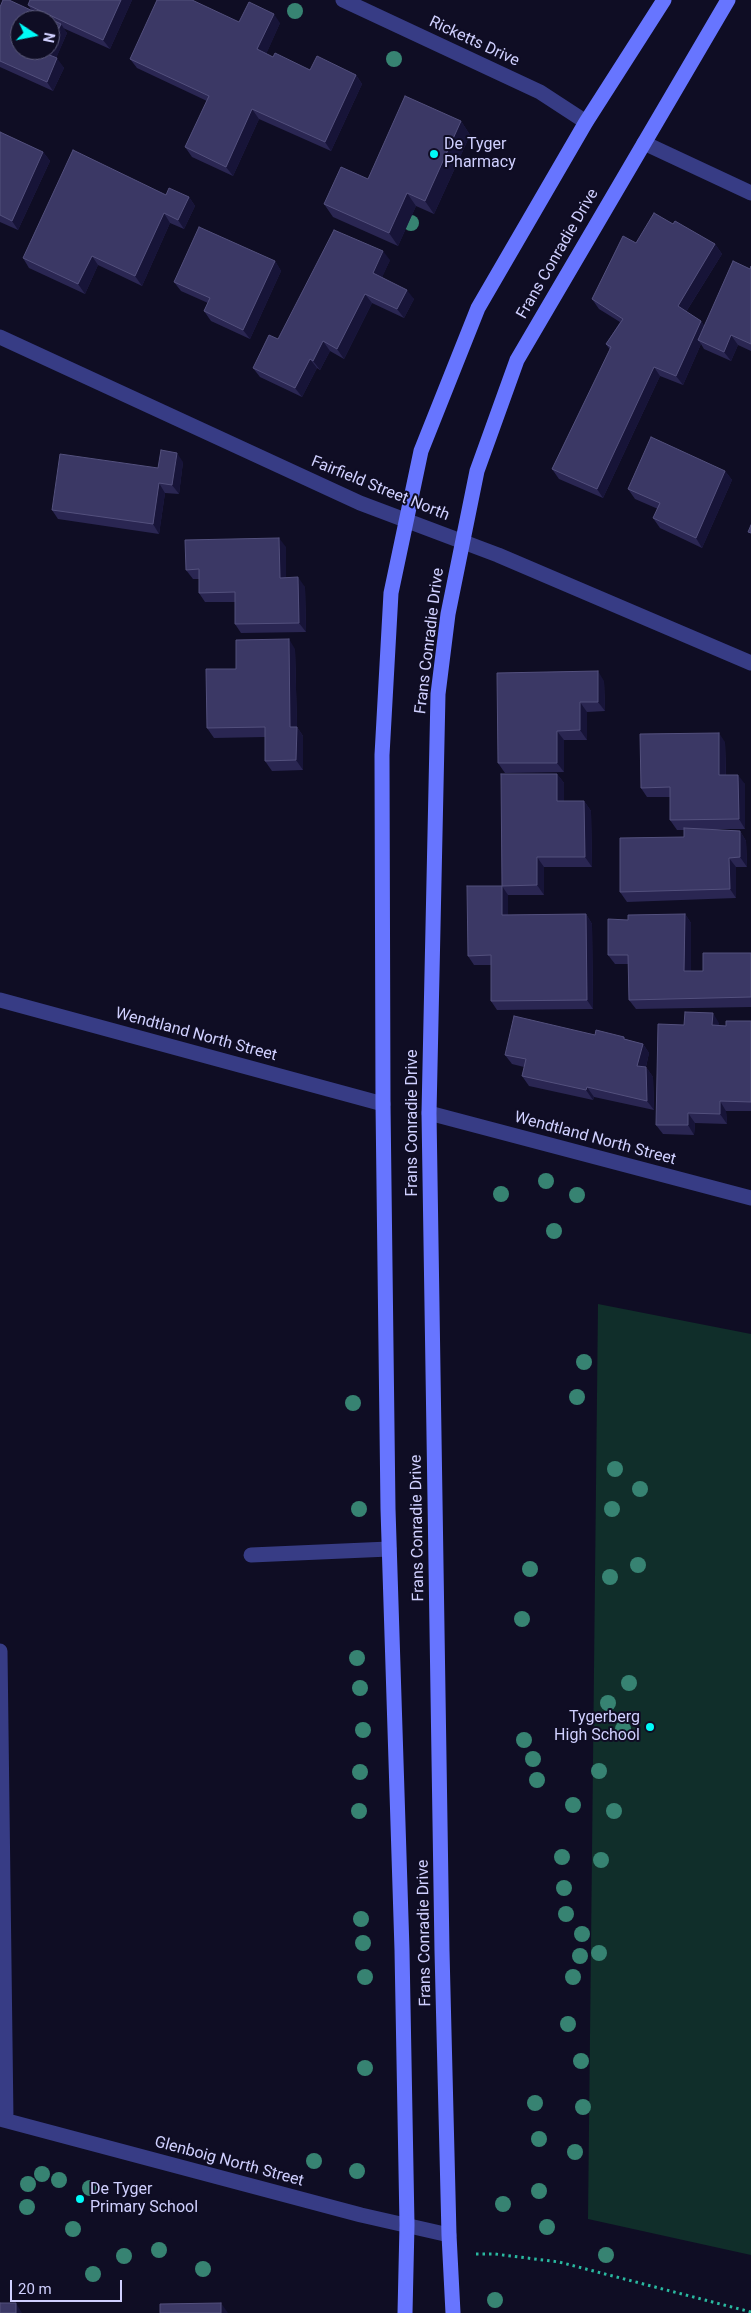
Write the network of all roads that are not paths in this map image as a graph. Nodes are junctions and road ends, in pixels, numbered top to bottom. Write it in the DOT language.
graph roads {
  1 [pos="343,0"];
  2 [pos="664,0"];
  3 [pos="728,0"];
  4 [pos="586,122"];
  5 [pos="644,143"];
  6 [pos="751,193"];
  7 [pos="0,337"];
  8 [pos="405,521"];
  9 [pos="462,541"];
  10 [pos="751,663"];
  11 [pos="0,1000"];
  12 [pos="383,1104"];
  13 [pos="429,1113"];
  14 [pos="751,1198"];
  15 [pos="390,1549"];
  16 [pos="252,1555"];
  17 [pos="0,1651"];
  18 [pos="3,2120"];
  19 [pos="407,2226"];
  20 [pos="449,2235"];
  21 [pos="405,2313"];
  22 [pos="453,2313"];
  1 -- 4 [label="street, Ricketts Drive"];
  2 -- 4 [label="main road, Frans Conradie Drive"];
  3 -- 5 [label="main road, Frans Conradie Drive"];
  4 -- 8 [label="main road, Frans Conradie Drive"];
  5 -- 6 [label="street"];
  5 -- 9 [label="main road, Frans Conradie Drive"];
  7 -- 8 [label="street, Fairfield Street North"];
  8 -- 9 [label="street, Fairfield Street North"];
  8 -- 12 [label="main road, Frans Conradie Drive"];
  9 -- 10 [label="street, Fairfield Street North"];
  9 -- 13 [label="main road, Frans Conradie Drive"];
  11 -- 12 [label="street, Wendtland North Street"];
  12 -- 15 [label="main road, Frans Conradie Drive"];
  13 -- 14 [label="street, Wendtland North Street"];
  13 -- 20 [label="main road, Frans Conradie Drive"];
  15 -- 16 [label="street"];
  15 -- 19 [label="main road, Frans Conradie Drive"];
  17 -- 18 [label="street"];
  18 -- 19 [label="street, Glenboig North Street"];
  19 -- 20 [label="street, Glenboig North Street"];
  19 -- 21 [label="main road, Frans Conradie Drive"];
  20 -- 22 [label="main road, Frans Conradie Drive"];
}
